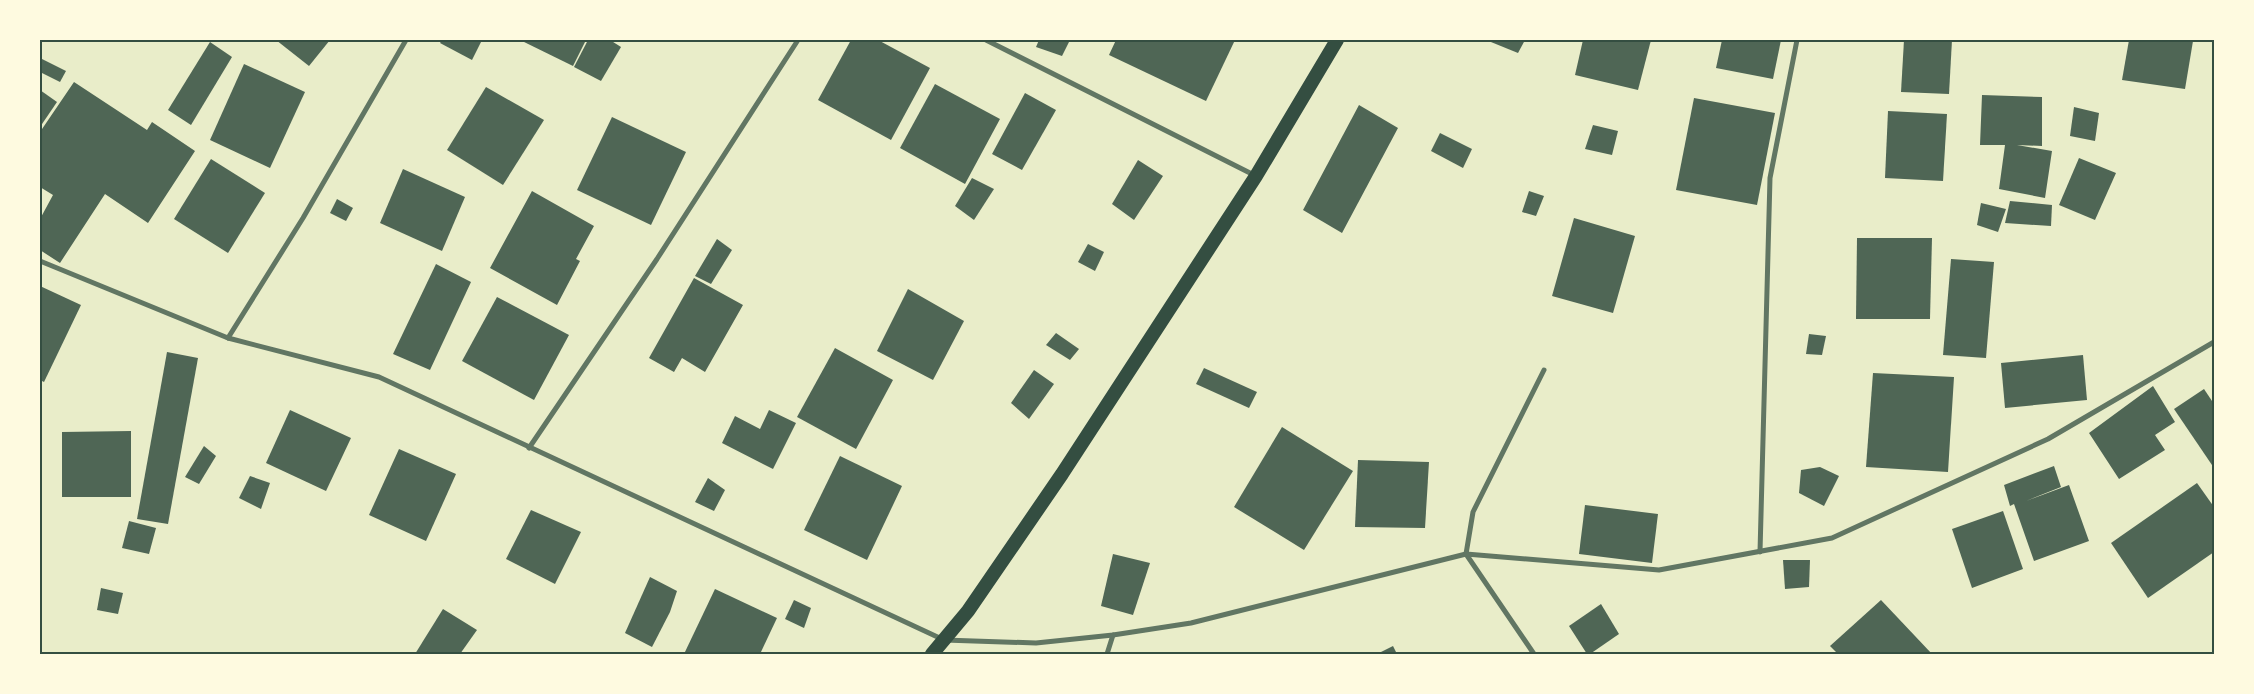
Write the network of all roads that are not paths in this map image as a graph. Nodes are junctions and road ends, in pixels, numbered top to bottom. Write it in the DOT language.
graph roads {
  1 [pos="406,40"];
  2 [pos="798,40"];
  3 [pos="986,40"];
  4 [pos="1337,40"];
  5 [pos="1797,40"];
  6 [pos="1256,176"];
  7 [pos="40,261"];
  8 [pos="228,338"];
  9 [pos="2214,342"];
  10 [pos="1544,370"];
  11 [pos="529,448"];
  12 [pos="1760,552"];
  13 [pos="1466,554"];
  14 [pos="1113,635"];
  15 [pos="944,640"];
  16 [pos="932,654"];
  17 [pos="1107,654"];
  18 [pos="1534,654"];
  1 -- 8 [label="street"];
  2 -- 11 [label="street"];
  3 -- 6 [label="street"];
  4 -- 6 [label="highway"];
  5 -- 12 [label="street"];
  6 -- 15 [label="highway"];
  7 -- 8 [label="street"];
  8 -- 11 [label="street"];
  9 -- 12 [label="street"];
  10 -- 13 [label="street"];
  11 -- 15 [label="street"];
  12 -- 13 [label="street"];
  13 -- 14 [label="street"];
  13 -- 18 [label="street"];
  14 -- 15 [label="street"];
  14 -- 17 [label="street"];
  15 -- 16 [label="highway"];
}
